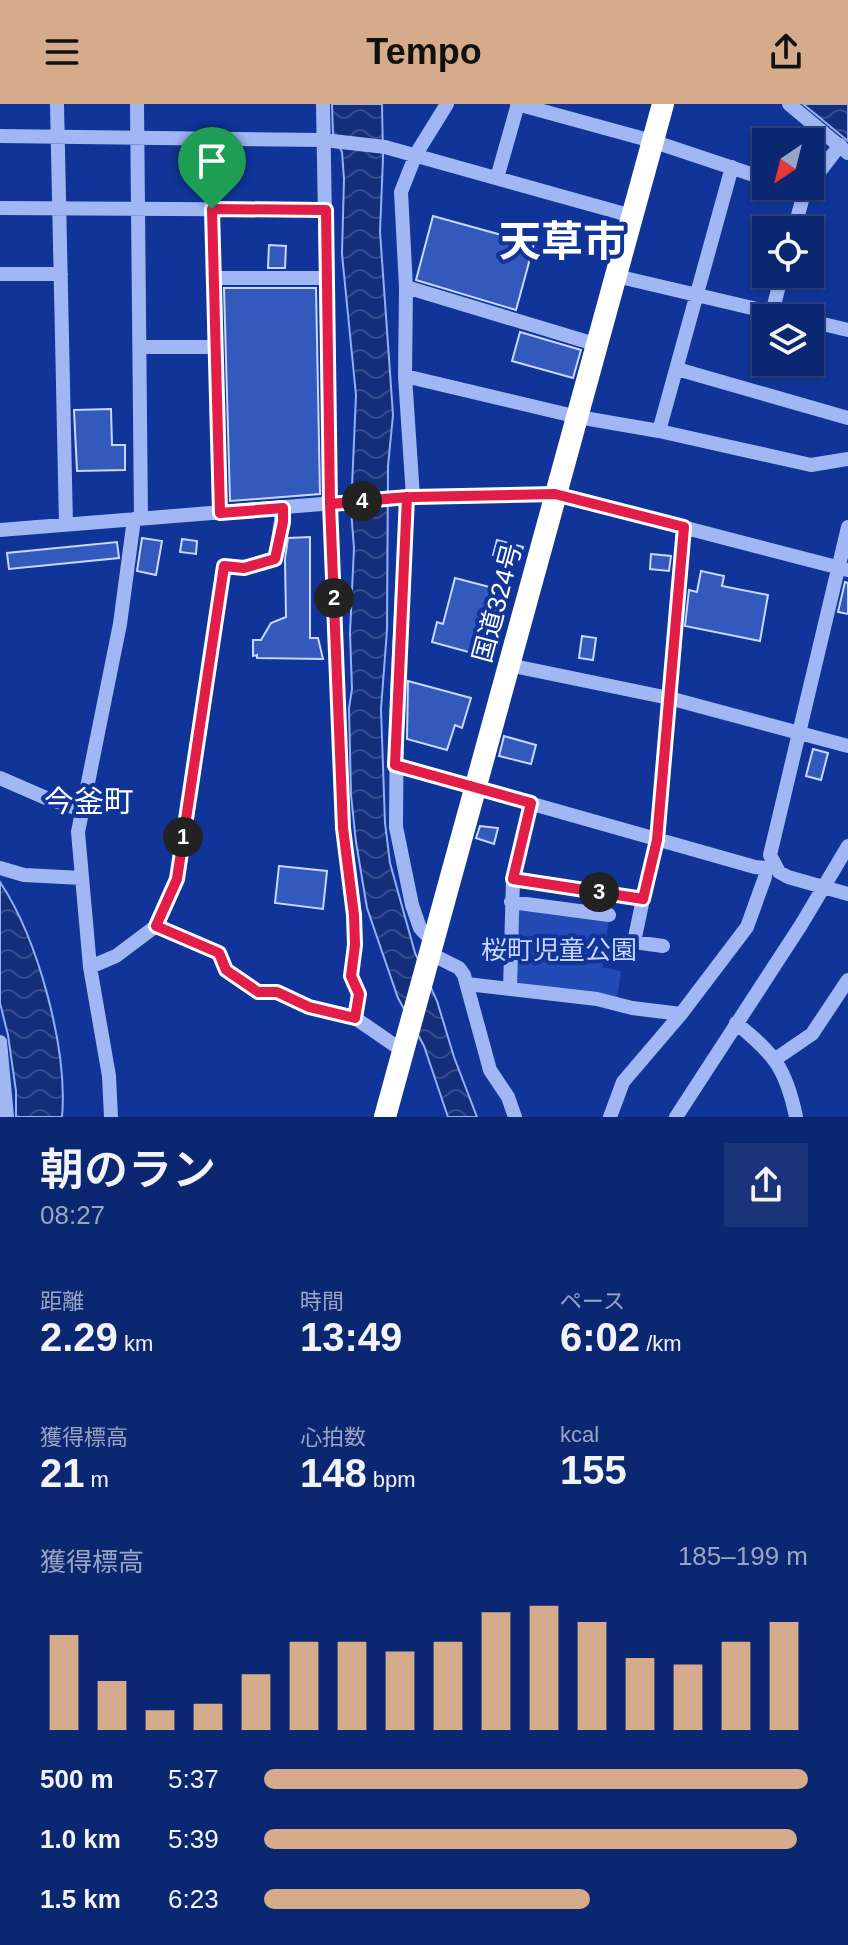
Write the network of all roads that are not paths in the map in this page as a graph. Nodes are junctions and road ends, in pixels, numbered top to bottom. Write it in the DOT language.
graph roads {
  1 [pos="57,104"];
  2 [pos="137,104"];
  3 [pos="323,104"];
  4 [pos="447,104"];
  5 [pos="517,104"];
  6 [pos="663,104"];
  7 [pos="789,104"];
  8 [pos="0,136"];
  9 [pos="58,137"];
  10 [pos="138,138"];
  11 [pos="210,139"];
  12 [pos="328,140"];
  13 [pos="652,141"];
  14 [pos="844,149"];
  15 [pos="416,154"];
  16 [pos="732,167"];
  17 [pos="824,171"];
  18 [pos="752,174"];
  19 [pos="497,178"];
  20 [pos="0,208"];
  21 [pos="59,208"];
  22 [pos="138,209"];
  23 [pos="212,209"];
  24 [pos="326,210"];
  25 [pos="632,216"];
  26 [pos="0,274"];
  27 [pos="61,274"];
  28 [pos="616,276"];
  29 [pos="214,278"];
  30 [pos="326,278"];
  31 [pos="406,287"];
  32 [pos="697,296"];
  33 [pos="752,308"];
  34 [pos="824,324"];
  35 [pos="848,330"];
  36 [pos="598,345"];
  37 [pos="140,347"];
  38 [pos="216,347"];
  39 [pos="677,369"];
  40 [pos="405,376"];
  41 [pos="578,417"];
  42 [pos="848,418"];
  43 [pos="659,431"];
  44 [pos="848,459"];
  45 [pos="555,494"];
  46 [pos="406,497"];
  47 [pos="330,504"];
  48 [pos="283,508"];
  49 [pos="220,513"];
  50 [pos="138,519"];
  51 [pos="66,525"];
  52 [pos="684,527"];
  53 [pos="848,527"];
  54 [pos="0,530"];
  55 [pos="844,569"];
  56 [pos="509,665"];
  57 [pos="669,698"];
  58 [pos="799,732"];
  59 [pos="848,746"];
  60 [pos="395,765"];
  61 [pos="0,778"];
  62 [pos="475,787"];
  63 [pos="531,803"];
  64 [pos="82,810"];
  65 [pos="657,840"];
  66 [pos="848,846"];
  67 [pos="769,866"];
  68 [pos="0,868"];
  69 [pos="82,878"];
  70 [pos="513,879"];
  71 [pos="822,887"];
  72 [pos="848,894"];
  73 [pos="643,899"];
  74 [pos="511,902"];
  75 [pos="609,915"];
  76 [pos="156,926"];
  77 [pos="663,946"];
  78 [pos="431,953"];
  79 [pos="90,967"];
  80 [pos="848,980"];
  81 [pos="467,984"];
  82 [pos="510,989"];
  83 [pos="681,1014"];
  84 [pos="355,1018"];
  85 [pos="736,1023"];
  86 [pos="406,1042"];
  87 [pos="0,1043"];
  88 [pos="774,1060"];
  89 [pos="7,1117"];
  90 [pos="111,1117"];
  91 [pos="385,1117"];
  92 [pos="515,1117"];
  93 [pos="610,1117"];
  94 [pos="676,1117"];
  95 [pos="796,1117"];
  1 -- 9 [label="street"];
  2 -- 10 [label="street"];
  3 -- 12 [label="street"];
  4 -- 15 [label="street"];
  5 -- 13 [label="street"];
  5 -- 19 [label="street"];
  6 -- 13 [label="highway, 国道324号"];
  7 -- 14 [label="street"];
  8 -- 9 [label="street"];
  9 -- 10 [label="street"];
  9 -- 21 [label="street"];
  10 -- 11 [label="street"];
  10 -- 22 [label="street"];
  11 -- 12 [label="street"];
  11 -- 23 [label="street"];
  12 -- 15 [label="street"];
  12 -- 24 [label="street"];
  13 -- 16 [label="street"];
  13 -- 25 [label="highway, 国道324号"];
  14 -- 17 [label="street"];
  15 -- 19 [label="street"];
  15 -- 31 [label="street"];
  16 -- 18 [label="street"];
  16 -- 32 [label="street"];
  19 -- 25 [label="street"];
  20 -- 21 [label="street"];
  21 -- 22 [label="street"];
  21 -- 27 [label="street"];
  22 -- 23 [label="street"];
  22 -- 37 [label="street"];
  23 -- 24 [label="street"];
  23 -- 29 [label="street"];
  24 -- 30 [label="street"];
  25 -- 28 [label="highway, 国道324号"];
  26 -- 27 [label="street"];
  27 -- 51 [label="street"];
  28 -- 32 [label="street"];
  28 -- 36 [label="highway, 国道324号"];
  29 -- 30 [label="street"];
  29 -- 38 [label="street"];
  30 -- 47 [label="street"];
  31 -- 36 [label="street"];
  31 -- 40 [label="street"];
  32 -- 33 [label="street"];
  32 -- 39 [label="street"];
  34 -- 35 [label="street"];
  36 -- 41 [label="highway, 国道324号"];
  37 -- 38 [label="street"];
  37 -- 50 [label="street"];
  38 -- 49 [label="street"];
  39 -- 42 [label="street"];
  39 -- 43 [label="street"];
  40 -- 41 [label="street"];
  40 -- 46 [label="street"];
  41 -- 43 [label="street"];
  41 -- 45 [label="highway, 国道324号"];
  43 -- 44 [label="street"];
  45 -- 46 [label="street"];
  45 -- 52 [label="street"];
  45 -- 56 [label="highway, 国道324号"];
  46 -- 47 [label="street"];
  46 -- 60 [label="street"];
  47 -- 48 [label="street"];
  47 -- 84 [label="street"];
  48 -- 49 [label="street"];
  48 -- 76 [label="street"];
  49 -- 50 [label="street"];
  50 -- 51 [label="street"];
  50 -- 64 [label="street"];
  51 -- 54 [label="street"];
  52 -- 55 [label="street"];
  52 -- 57 [label="street"];
  53 -- 55 [label="street"];
  55 -- 58 [label="street"];
  56 -- 57 [label="street"];
  56 -- 62 [label="highway, 国道324号"];
  57 -- 58 [label="street"];
  57 -- 65 [label="street"];
  58 -- 59 [label="street"];
  58 -- 67 [label="street"];
  60 -- 62 [label="street"];
  60 -- 78 [label="street"];
  61 -- 64 [label="street"];
  62 -- 63 [label="street"];
  62 -- 78 [label="highway, 国道324号"];
  63 -- 65 [label="street"];
  63 -- 70 [label="street"];
  64 -- 69 [label="street"];
  65 -- 67 [label="street"];
  65 -- 73 [label="street"];
  66 -- 71 [label="street"];
  67 -- 71 [label="street"];
  67 -- 83 [label="street"];
  68 -- 69 [label="street"];
  69 -- 79 [label="street"];
  70 -- 73 [label="street"];
  70 -- 74 [label="street"];
  71 -- 72 [label="street"];
  71 -- 85 [label="street"];
  73 -- 77 [label="street"];
  74 -- 75 [label="street"];
  74 -- 82 [label="street"];
  76 -- 79 [label="street"];
  76 -- 84 [label="street"];
  78 -- 81 [label="street"];
  78 -- 86 [label="highway, 国道324号"];
  79 -- 90 [label="street"];
  80 -- 88 [label="street"];
  81 -- 82 [label="street"];
  81 -- 92 [label="street"];
  82 -- 83 [label="street"];
  83 -- 93 [label="street"];
  84 -- 86 [label="street"];
  85 -- 88 [label="street"];
  85 -- 94 [label="street"];
  86 -- 91 [label="highway, 国道324号"];
  87 -- 89 [label="street"];
  88 -- 95 [label="street"];
}
